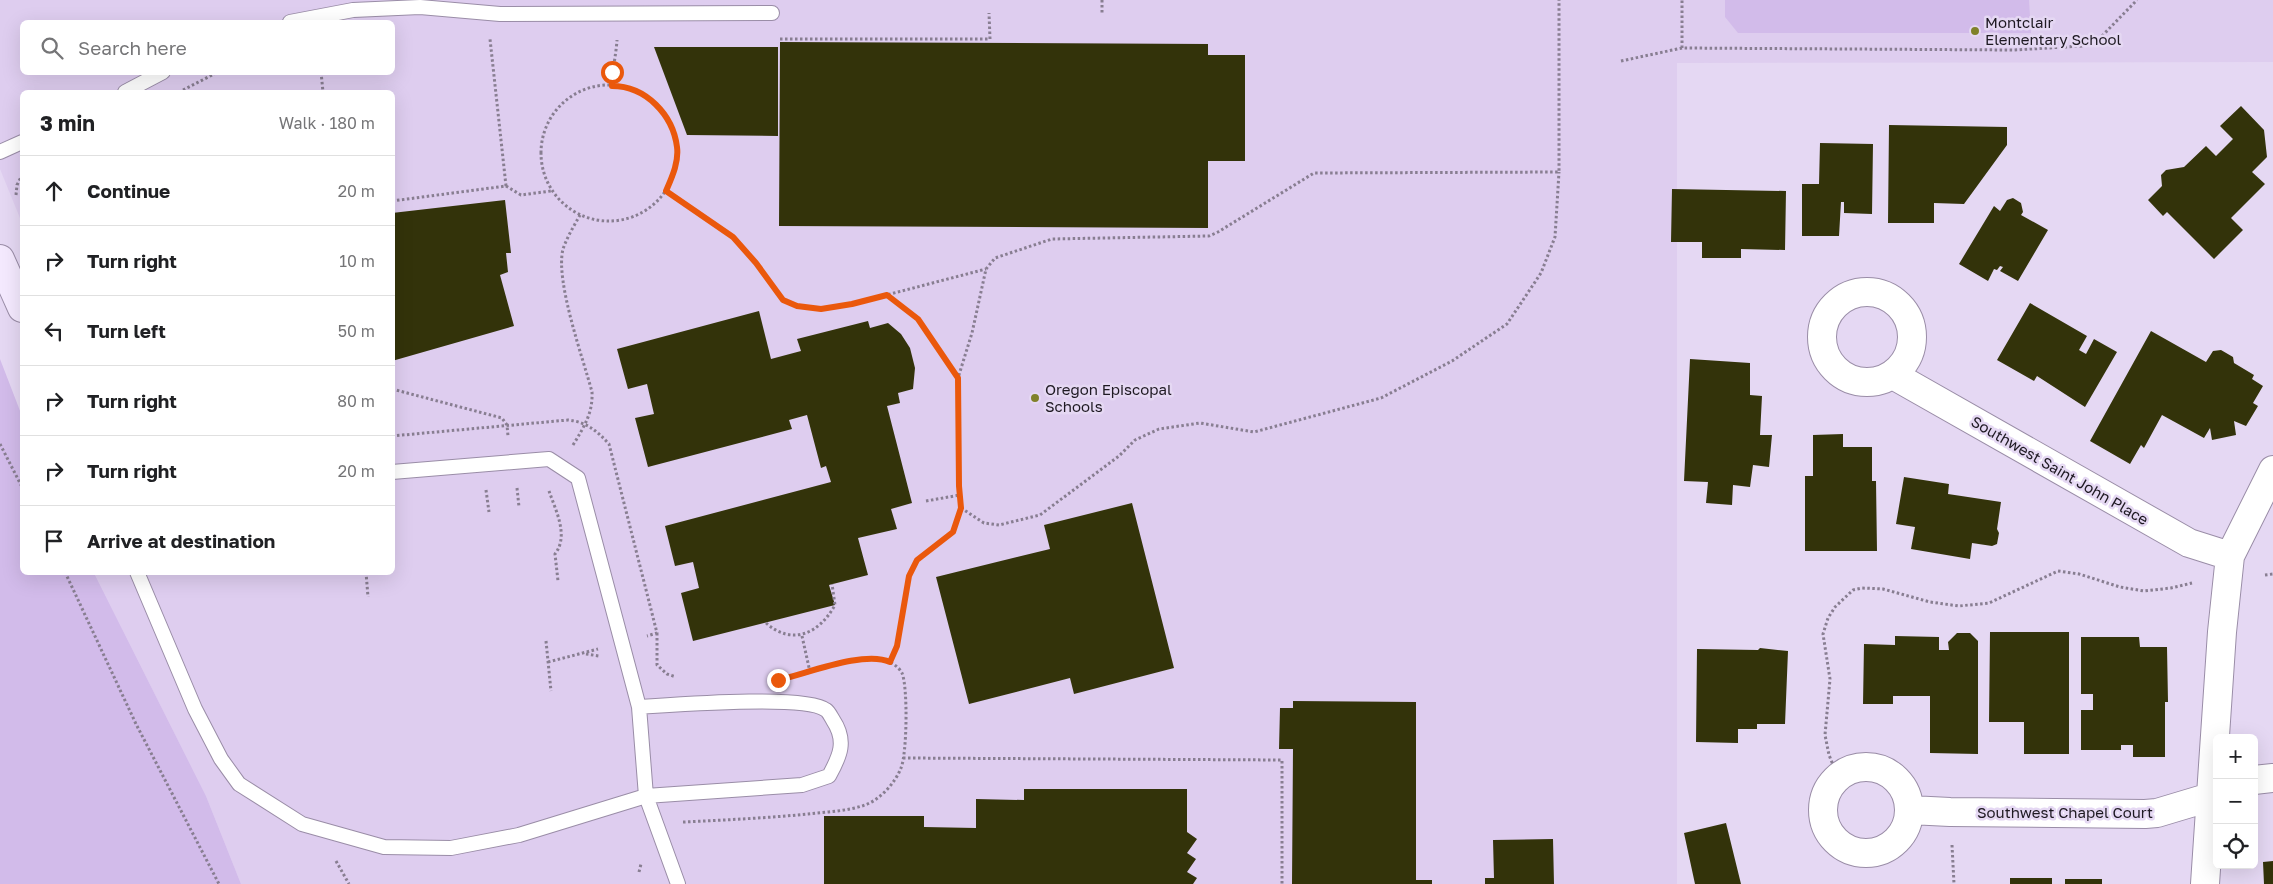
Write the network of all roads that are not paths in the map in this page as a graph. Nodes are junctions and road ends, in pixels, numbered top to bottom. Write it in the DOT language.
graph roads {
  1 [pos="772,13"];
  2 [pos="300,20"];
  3 [pos="157,75"];
  4 [pos="129,90"];
  5 [pos="20,143"];
  6 [pos="0,152"];
  7 [pos="0,259"];
  8 [pos="20,304"];
  9 [pos="1893,374"];
  10 [pos="2273,470"];
  11 [pos="395,472"];
  12 [pos="2230,556"];
  13 [pos="138,575"];
  14 [pos="639,707"];
  15 [pos="2273,778"];
  16 [pos="2215,779"];
  17 [pos="2258,780"];
  18 [pos="646,796"];
  19 [pos="2213,797"];
  20 [pos="2213,807"];
  21 [pos="1910,810"];
  22 [pos="678,884"];
  23 [pos="2205,884"];
  1 -- 2 [label="lane"];
  3 -- 4 [label="lane"];
  5 -- 6 [label="lane"];
  7 -- 8 [label="street"];
  9 -- 12 [label="street, Southwest Saint John Place"];
  10 -- 12 [label="street"];
  11 -- 14 [label="lane"];
  12 -- 16 [label="street"];
  13 -- 18 [label="lane"];
  14 -- 18 [label="lane"];
  14 -- 18 [label="lane"];
  15 -- 17 [label="street"];
  18 -- 22 [label="lane"];
  19 -- 21 [label="street, Southwest Chapel Court"];
  20 -- 23 [label="street"];
  21 -- 21 [label="street"];
}
